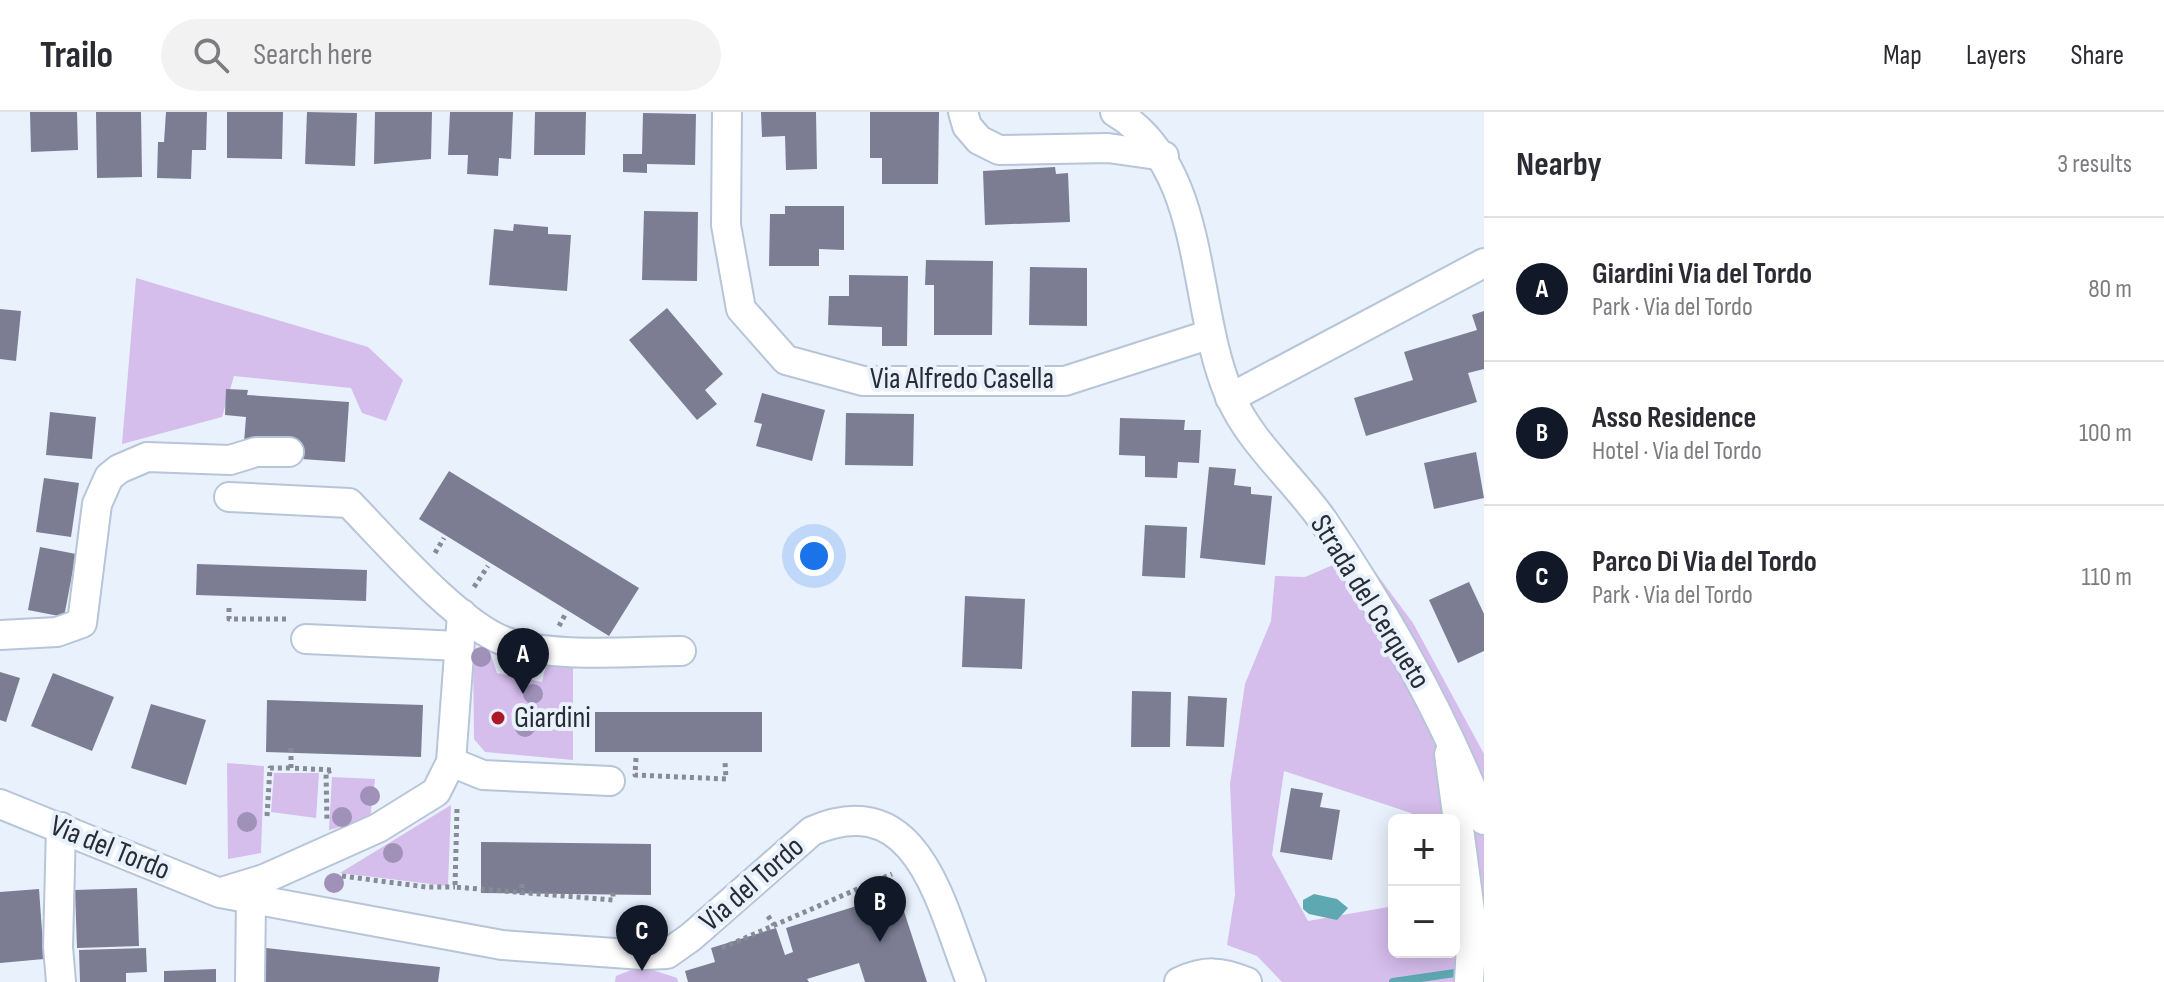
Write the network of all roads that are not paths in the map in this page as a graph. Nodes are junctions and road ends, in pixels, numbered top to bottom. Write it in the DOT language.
graph roads {
  1 [pos="727,112"];
  2 [pos="963,112"];
  3 [pos="1115,112"];
  4 [pos="1164,156"];
  5 [pos="1484,263"];
  6 [pos="1208,335"];
  7 [pos="1230,398"];
  8 [pos="289,452"];
  9 [pos="229,497"];
  10 [pos="462,614"];
  11 [pos="298,629"];
  12 [pos="0,635"];
  13 [pos="459,646"];
  14 [pos="681,651"];
  15 [pos="1447,733"];
  16 [pos="451,762"];
  17 [pos="610,781"];
  18 [pos="0,804"];
  19 [pos="1484,820"];
  20 [pos="61,827"];
  21 [pos="220,893"];
  22 [pos="251,899"];
  23 [pos="1478,925"];
  24 [pos="61,982"];
  25 [pos="250,982"];
  26 [pos="971,982"];
  27 [pos="1179,982"];
  28 [pos="1247,982"];
  29 [pos="1469,982"];
  1 -- 6 [label="street, Via Alfredo Casella"];
  2 -- 4 [label="street"];
  3 -- 4 [label="street, Strada del Cerqueto"];
  4 -- 6 [label="street, Strada del Cerqueto"];
  5 -- 7 [label="street"];
  6 -- 7 [label="street, Strada del Cerqueto"];
  7 -- 15 [label="street, Strada del Cerqueto"];
  8 -- 12 [label="street"];
  9 -- 10 [label="street"];
  10 -- 13 [label="street"];
  10 -- 14 [label="street"];
  11 -- 13 [label="street"];
  13 -- 16 [label="street"];
  15 -- 19 [label="street, Strada del Cerqueto"];
  15 -- 23 [label="street"];
  16 -- 17 [label="street"];
  16 -- 21 [label="street"];
  18 -- 20 [label="street, Via del Tordo"];
  20 -- 21 [label="street, Via del Tordo"];
  20 -- 24 [label="street"];
  21 -- 22 [label="street, Via del Tordo"];
  22 -- 25 [label="street"];
  22 -- 26 [label="street, Via del Tordo"];
  23 -- 29 [label="street"];
  27 -- 28 [label="street"];
}
